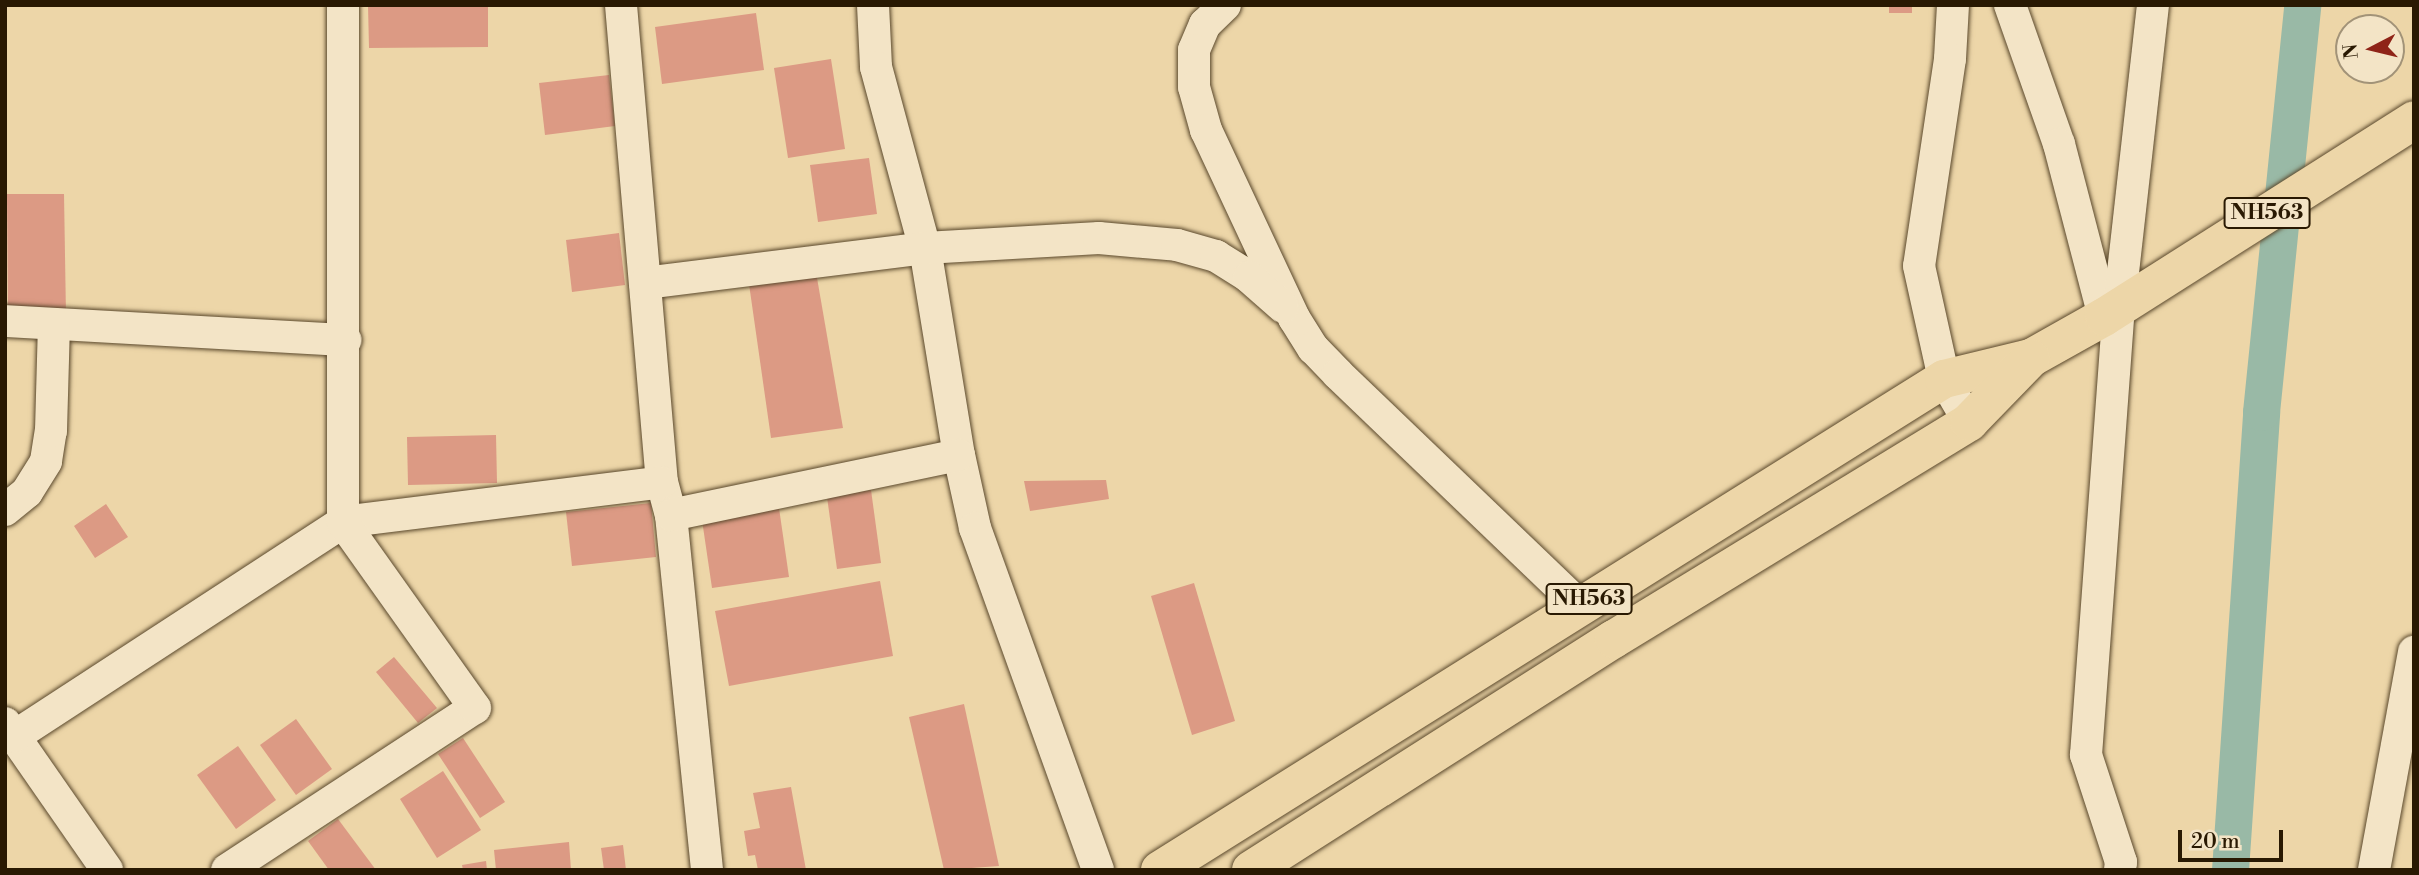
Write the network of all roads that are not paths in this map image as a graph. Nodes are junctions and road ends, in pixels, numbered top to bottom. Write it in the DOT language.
graph roads {
  1 [pos="343,5"];
  2 [pos="621,5"];
  3 [pos="873,5"];
  4 [pos="1225,5"];
  5 [pos="1953,5"];
  6 [pos="2010,5"];
  7 [pos="2153,5"];
  8 [pos="2404,125"];
  9 [pos="925,248"];
  10 [pos="645,283"];
  11 [pos="2121,306"];
  12 [pos="1294,318"];
  13 [pos="5,321"];
  14 [pos="54,324"];
  15 [pos="345,340"];
  16 [pos="2031,358"];
  17 [pos="1944,379"];
  18 [pos="1969,422"];
  19 [pos="959,454"];
  20 [pos="662,482"];
  21 [pos="5,510"];
  22 [pos="671,515"];
  23 [pos="342,522"];
  24 [pos="1579,605"];
  25 [pos="2414,652"];
  26 [pos="10,729"];
  27 [pos="107,870"];
  28 [pos="227,870"];
  29 [pos="707,870"];
  30 [pos="1098,870"];
  31 [pos="1160,870"];
  32 [pos="1251,870"];
  33 [pos="2120,870"];
  34 [pos="2374,870"];
  1 -- 15 [label="street"];
  2 -- 10 [label="street"];
  3 -- 9 [label="street"];
  4 -- 12 [label="street"];
  5 -- 17 [label="street"];
  6 -- 11 [label="street"];
  7 -- 11 [label="street"];
  8 -- 11 [label="highway, NH563"];
  9 -- 10 [label="street"];
  9 -- 12 [label="street"];
  9 -- 19 [label="street"];
  10 -- 20 [label="street"];
  11 -- 16 [label="highway, NH563"];
  11 -- 33 [label="street"];
  12 -- 24 [label="street"];
  13 -- 14 [label="street"];
  14 -- 15 [label="street"];
  14 -- 21 [label="street"];
  15 -- 23 [label="street"];
  16 -- 17 [label="highway, NH563"];
  16 -- 18 [label="highway, NH563"];
  17 -- 18 [label="street"];
  17 -- 24 [label="highway, NH563"];
  18 -- 32 [label="highway, NH563"];
  19 -- 22 [label="street"];
  19 -- 30 [label="street"];
  20 -- 22 [label="street"];
  20 -- 23 [label="street"];
  22 -- 29 [label="street"];
  23 -- 26 [label="street"];
  23 -- 28 [label="street"];
  24 -- 31 [label="highway, NH563"];
  25 -- 34 [label="street"];
  26 -- 27 [label="street"];
}
